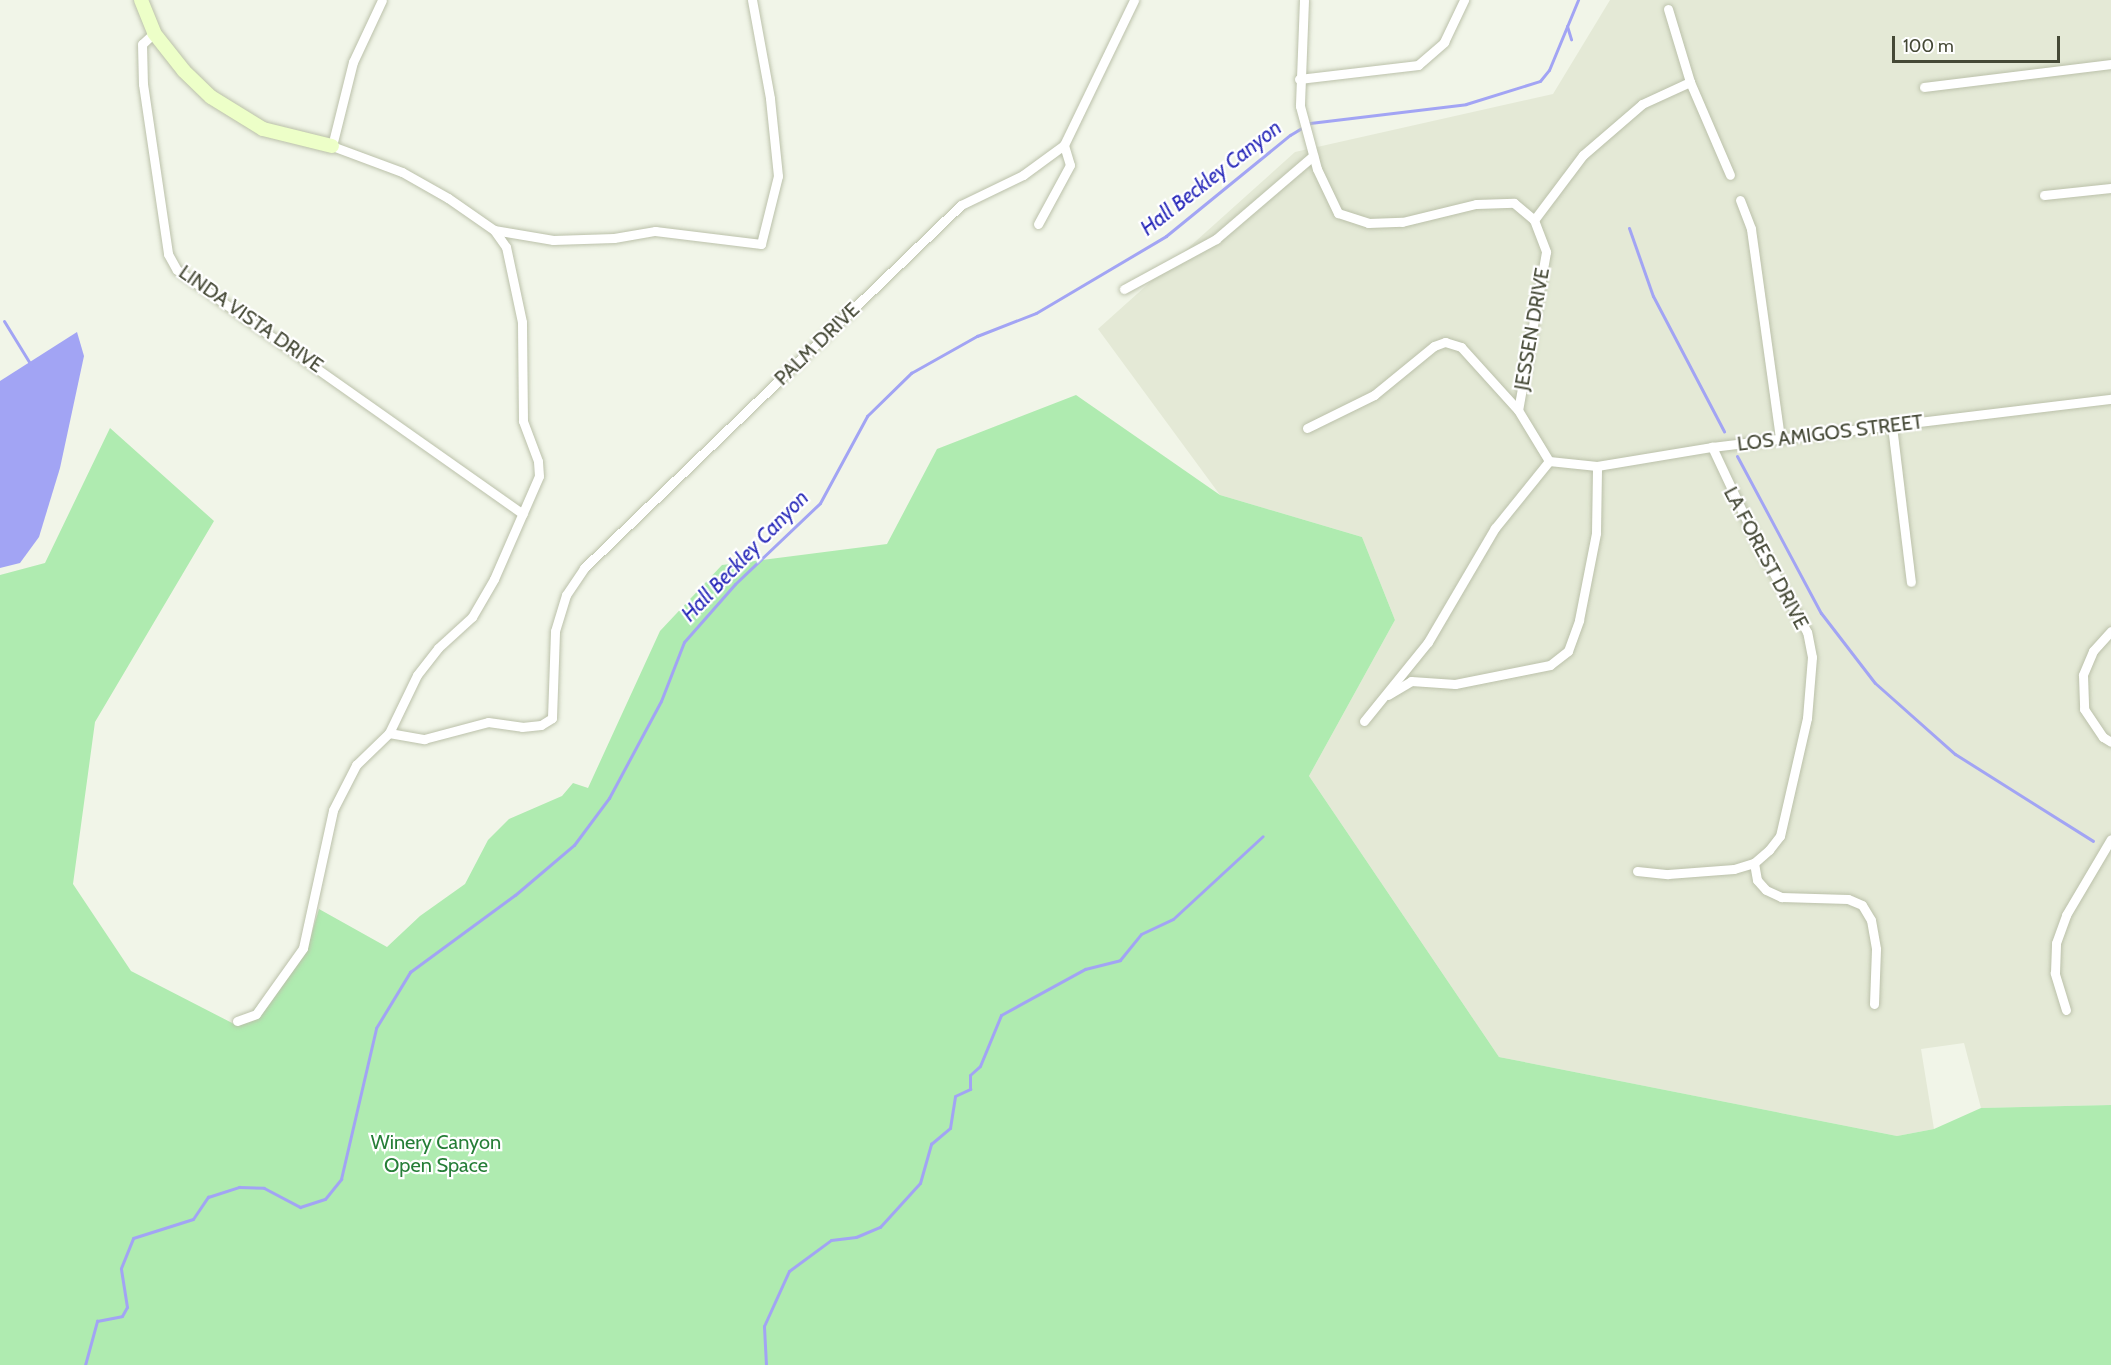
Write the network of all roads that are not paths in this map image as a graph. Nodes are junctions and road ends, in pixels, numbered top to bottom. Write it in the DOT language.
graph roads {
  1 [pos="141,0"];
  2 [pos="382,0"];
  3 [pos="752,0"];
  4 [pos="1134,0"];
  5 [pos="1304,0"];
  6 [pos="1464,0"];
  7 [pos="1668,9"];
  8 [pos="154,33"];
  9 [pos="2111,64"];
  10 [pos="1299,79"];
  11 [pos="1690,82"];
  12 [pos="1924,87"];
  13 [pos="1065,145"];
  14 [pos="332,146"];
  15 [pos="1312,156"];
  16 [pos="1730,175"];
  17 [pos="2111,188"];
  18 [pos="2044,195"];
  19 [pos="1740,200"];
  20 [pos="1534,220"];
  21 [pos="1038,224"];
  22 [pos="494,230"];
  23 [pos="1124,289"];
  24 [pos="2111,399"];
  25 [pos="1518,410"];
  26 [pos="1892,426"];
  27 [pos="1307,428"];
  28 [pos="1780,438"];
  29 [pos="1712,447"];
  30 [pos="1549,461"];
  31 [pos="1597,466"];
  32 [pos="523,514"];
  33 [pos="1911,582"];
  34 [pos="2111,631"];
  35 [pos="1388,695"];
  36 [pos="1364,721"];
  37 [pos="389,733"];
  38 [pos="2111,742"];
  39 [pos="2111,839"];
  40 [pos="1754,863"];
  41 [pos="1637,871"];
  42 [pos="1874,1004"];
  43 [pos="2066,1010"];
  44 [pos="237,1021"];
  1 -- 8 [label="street"];
  2 -- 14 [label="street"];
  3 -- 22 [label="street"];
  4 -- 13 [label="street, PALM DRIVE"];
  5 -- 10 [label="street"];
  6 -- 10 [label="street"];
  7 -- 11 [label="street"];
  8 -- 14 [label="street"];
  8 -- 32 [label="street, LINDA VISTA DRIVE"];
  9 -- 12 [label="street"];
  10 -- 15 [label="street"];
  11 -- 16 [label="street"];
  11 -- 20 [label="street"];
  13 -- 21 [label="street"];
  13 -- 37 [label="street, PALM DRIVE"];
  14 -- 22 [label="street"];
  15 -- 20 [label="street"];
  15 -- 23 [label="street"];
  17 -- 18 [label="street"];
  19 -- 28 [label="street"];
  20 -- 25 [label="street, JESSEN DRIVE"];
  22 -- 32 [label="street"];
  24 -- 26 [label="street, LOS AMIGOS STREET"];
  25 -- 27 [label="street"];
  25 -- 30 [label="street, JESSEN DRIVE"];
  26 -- 28 [label="street, LOS AMIGOS STREET"];
  26 -- 33 [label="street"];
  28 -- 29 [label="street, LOS AMIGOS STREET"];
  29 -- 31 [label="street, LOS AMIGOS STREET"];
  29 -- 40 [label="street, LA FOREST DRIVE"];
  30 -- 31 [label="street, LOS AMIGOS STREET"];
  30 -- 35 [label="street"];
  31 -- 35 [label="street"];
  32 -- 37 [label="street"];
  34 -- 38 [label="street"];
  35 -- 36 [label="street"];
  37 -- 44 [label="street"];
  39 -- 43 [label="street"];
  40 -- 41 [label="street"];
  40 -- 42 [label="street"];
}
